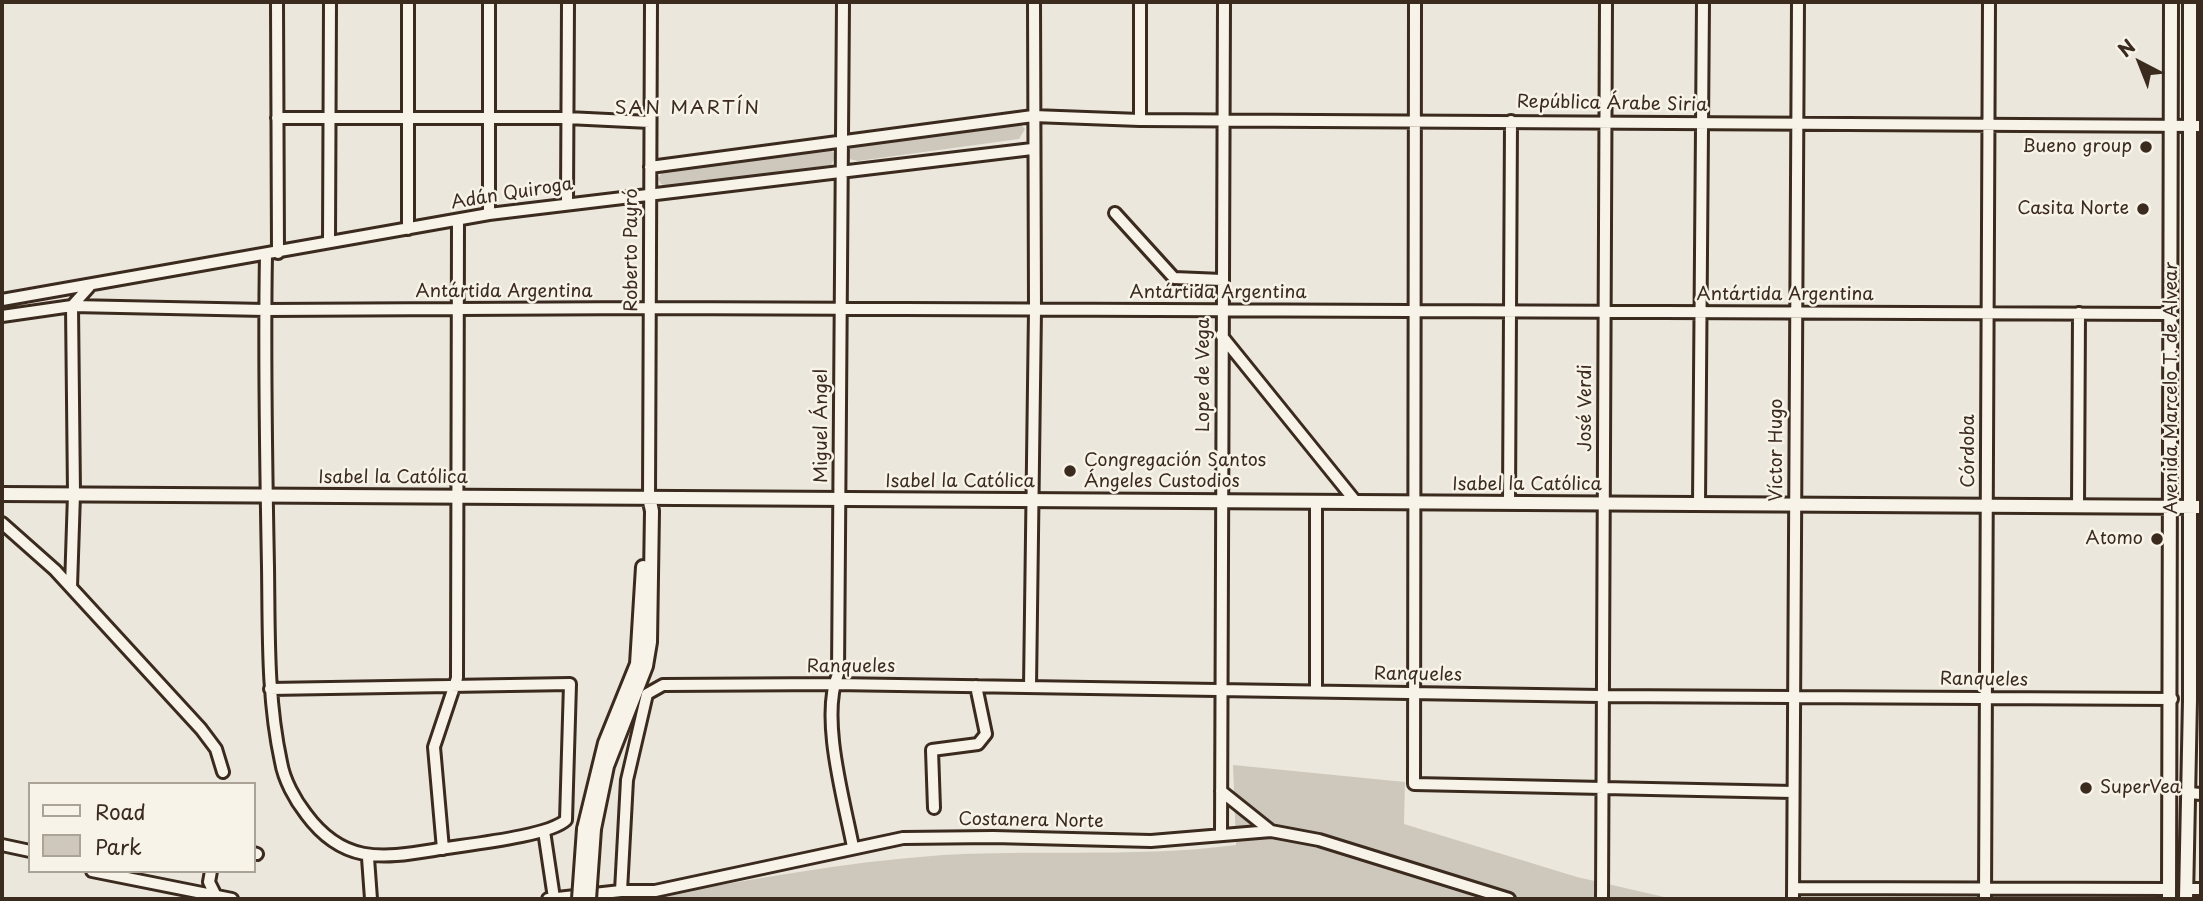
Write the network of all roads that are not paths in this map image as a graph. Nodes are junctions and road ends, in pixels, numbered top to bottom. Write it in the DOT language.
graph roads {
  1 [pos="277,2"];
  2 [pos="330,2"];
  3 [pos="408,2"];
  4 [pos="489,2"];
  5 [pos="568,2"];
  6 [pos="651,2"];
  7 [pos="843,2"];
  8 [pos="1034,2"];
  9 [pos="1140,2"];
  10 [pos="1224,2"];
  11 [pos="1415,2"];
  12 [pos="1606,2"];
  13 [pos="1703,2"];
  14 [pos="1798,2"];
  15 [pos="1989,2"];
  16 [pos="2171,2"];
  17 [pos="2190,2"];
  18 [pos="409,116"];
  19 [pos="1033,116"];
  20 [pos="330,117"];
  21 [pos="277,118"];
  22 [pos="488,118"];
  23 [pos="567,118"];
  24 [pos="1140,120"];
  25 [pos="1223,120"];
  26 [pos="1605,120"];
  27 [pos="1414,121"];
  28 [pos="1511,121"];
  29 [pos="650,122"];
  30 [pos="1702,123"];
  31 [pos="1797,123"];
  32 [pos="1988,124"];
  33 [pos="2171,125"];
  34 [pos="2195,126"];
  35 [pos="842,141"];
  36 [pos="1032,149"];
  37 [pos="650,167"];
  38 [pos="842,173"];
  39 [pos="649,193"];
  40 [pos="568,203"];
  41 [pos="1115,213"];
  42 [pos="489,214"];
  43 [pos="458,219"];
  44 [pos="408,229"];
  45 [pos="329,242"];
  46 [pos="278,253"];
  47 [pos="266,255"];
  48 [pos="1222,280"];
  49 [pos="89,287"];
  50 [pos="3,299"];
  51 [pos="72,306"];
  52 [pos="650,308"];
  53 [pos="457,309"];
  54 [pos="841,309"];
  55 [pos="265,310"];
  56 [pos="1035,310"];
  57 [pos="1222,310"];
  58 [pos="1413,311"];
  59 [pos="1510,312"];
  60 [pos="1604,312"];
  61 [pos="1700,312"];
  62 [pos="1795,313"];
  63 [pos="2079,313"];
  64 [pos="2170,314"];
  65 [pos="1986,315"];
  66 [pos="2195,315"];
  67 [pos="6,316"];
  68 [pos="1221,335"];
  69 [pos="2,494"];
  70 [pos="74,494"];
  71 [pos="266,495"];
  72 [pos="457,496"];
  73 [pos="649,497"];
  74 [pos="839,499"];
  75 [pos="1031,500"];
  76 [pos="1220,501"];
  77 [pos="1316,502"];
  78 [pos="1356,502"];
  79 [pos="1413,502"];
  80 [pos="1509,503"];
  81 [pos="1603,503"];
  82 [pos="1699,504"];
  83 [pos="1795,505"];
  84 [pos="1986,506"];
  85 [pos="2078,506"];
  86 [pos="2170,507"];
  87 [pos="2195,507"];
  88 [pos="2,523"];
  89 [pos="71,587"];
  90 [pos="834,684"];
  91 [pos="976,686"];
  92 [pos="456,687"];
  93 [pos="1030,687"];
  94 [pos="270,689"];
  95 [pos="1223,690"];
  96 [pos="1316,690"];
  97 [pos="1412,693"];
  98 [pos="1794,695"];
  99 [pos="1601,696"];
  100 [pos="1985,697"];
  101 [pos="2172,699"];
  102 [pos="2196,700"];
  103 [pos="223,772"];
  104 [pos="1602,790"];
  105 [pos="1222,791"];
  106 [pos="1793,792"];
  107 [pos="2195,794"];
  108 [pos="934,808"];
  109 [pos="589,829"];
  110 [pos="544,831"];
  111 [pos="1271,831"];
  112 [pos="1221,833"];
  113 [pos="2,845"];
  114 [pos="853,847"];
  115 [pos="443,849"];
  116 [pos="28,851"];
  117 [pos="368,858"];
  118 [pos="102,873"];
  119 [pos="211,873"];
  120 [pos="1984,887"];
  121 [pos="2201,889"];
  122 [pos="621,891"];
  123 [pos="1793,893"];
  124 [pos="2169,894"];
  125 [pos="2186,894"];
  126 [pos="216,896"];
  127 [pos="232,899"];
  128 [pos="371,899"];
  129 [pos="551,899"];
  130 [pos="579,899"];
  131 [pos="589,899"];
  132 [pos="1509,899"];
  133 [pos="1602,899"];
  134 [pos="1985,899"];
  1 -- 21 [label="street"];
  2 -- 20 [label="street"];
  3 -- 18 [label="street"];
  4 -- 22 [label="street"];
  5 -- 23 [label="street"];
  6 -- 29 [label="street, Roberto Payró"];
  7 -- 35 [label="street, Miguel Ángel"];
  8 -- 19 [label="street"];
  9 -- 24 [label="street"];
  10 -- 25 [label="street, Lope de Vega"];
  11 -- 27 [label="street"];
  12 -- 26 [label="street, José Verdi"];
  13 -- 30 [label="street"];
  14 -- 31 [label="street, Víctor Hugo"];
  15 -- 32 [label="street, Córdoba"];
  16 -- 33 [label="main road, Avenida Marcelo T. de Alvear"];
  17 -- 34 [label="main road, Avenida Marcelo T. de Alvear"];
  18 -- 20 [label="street"];
  18 -- 22 [label="street"];
  18 -- 44 [label="street"];
  19 -- 24 [label="street, República Árabe Siria"];
  19 -- 35 [label="street"];
  19 -- 36 [label="street"];
  20 -- 21 [label="street"];
  20 -- 45 [label="street"];
  21 -- 46 [label="street"];
  22 -- 23 [label="street"];
  22 -- 42 [label="street"];
  23 -- 29 [label="street"];
  23 -- 40 [label="street"];
  24 -- 25 [label="street, República Árabe Siria"];
  25 -- 27 [label="street, República Árabe Siria"];
  25 -- 48 [label="street, Lope de Vega"];
  26 -- 28 [label="street, República Árabe Siria"];
  26 -- 30 [label="street, República Árabe Siria"];
  26 -- 60 [label="street, José Verdi"];
  27 -- 28 [label="street, República Árabe Siria"];
  27 -- 58 [label="street"];
  28 -- 59 [label="street"];
  29 -- 37 [label="street, Roberto Payró"];
  30 -- 31 [label="street, República Árabe Siria"];
  30 -- 61 [label="street"];
  31 -- 32 [label="street, República Árabe Siria"];
  31 -- 62 [label="street, Víctor Hugo"];
  32 -- 33 [label="street, República Árabe Siria"];
  32 -- 65 [label="street, Córdoba"];
  33 -- 34 [label="street, República Árabe Siria"];
  33 -- 64 [label="main road, Avenida Marcelo T. de Alvear"];
  34 -- 66 [label="main road, Avenida Marcelo T. de Alvear"];
  35 -- 37 [label="street"];
  35 -- 38 [label="street, Miguel Ángel"];
  36 -- 38 [label="street, Adán Quiroga"];
  36 -- 56 [label="street"];
  37 -- 39 [label="street, Roberto Payró"];
  38 -- 39 [label="street, Adán Quiroga"];
  38 -- 54 [label="street, Miguel Ángel"];
  39 -- 40 [label="street, Adán Quiroga"];
  39 -- 52 [label="street, Roberto Payró"];
  40 -- 42 [label="street, Adán Quiroga"];
  41 -- 48 [label="street"];
  42 -- 43 [label="street, Adán Quiroga"];
  43 -- 44 [label="street, Adán Quiroga"];
  43 -- 53 [label="street"];
  44 -- 45 [label="street, Adán Quiroga"];
  45 -- 46 [label="street, Adán Quiroga"];
  46 -- 47 [label="street, Adán Quiroga"];
  47 -- 49 [label="street, Adán Quiroga"];
  47 -- 55 [label="street"];
  48 -- 57 [label="street, Lope de Vega"];
  49 -- 50 [label="street, Adán Quiroga"];
  49 -- 51 [label="street"];
  50 -- 67 [label="street"];
  51 -- 55 [label="street"];
  51 -- 67 [label="street"];
  51 -- 70 [label="street"];
  52 -- 53 [label="street, Antártida Argentina"];
  52 -- 54 [label="street, Antártida Argentina"];
  52 -- 73 [label="street, Roberto Payró"];
  53 -- 55 [label="street, Antártida Argentina"];
  53 -- 72 [label="street"];
  54 -- 56 [label="street, Antártida Argentina"];
  54 -- 74 [label="street, Miguel Ángel"];
  55 -- 71 [label="street"];
  56 -- 57 [label="street, Antártida Argentina"];
  56 -- 75 [label="street"];
  57 -- 58 [label="street, Antártida Argentina"];
  57 -- 68 [label="street, Lope de Vega"];
  58 -- 59 [label="street, Antártida Argentina"];
  58 -- 79 [label="street"];
  59 -- 60 [label="street, Antártida Argentina"];
  59 -- 80 [label="street"];
  60 -- 61 [label="street, Antártida Argentina"];
  60 -- 81 [label="street, José Verdi"];
  61 -- 62 [label="street, Antártida Argentina"];
  61 -- 82 [label="street"];
  62 -- 65 [label="street, Antártida Argentina"];
  62 -- 83 [label="street, Víctor Hugo"];
  63 -- 64 [label="street, Antártida Argentina"];
  63 -- 65 [label="street, Antártida Argentina"];
  63 -- 85 [label="street"];
  64 -- 86 [label="main road, Avenida Marcelo T. de Alvear"];
  65 -- 84 [label="street, Córdoba"];
  66 -- 87 [label="main road, Avenida Marcelo T. de Alvear"];
  68 -- 76 [label="street, Lope de Vega"];
  68 -- 78 [label="street"];
  69 -- 70 [label="main road, Isabel la Católica"];
  70 -- 71 [label="main road, Isabel la Católica"];
  70 -- 89 [label="street"];
  71 -- 72 [label="main road, Isabel la Católica"];
  71 -- 94 [label="street"];
  72 -- 73 [label="main road, Isabel la Católica"];
  72 -- 92 [label="street"];
  73 -- 74 [label="main road, Isabel la Católica"];
  73 -- 109 [label="main road, Roberto Payró"];
  74 -- 75 [label="main road, Isabel la Católica"];
  74 -- 90 [label="street, Miguel Ángel"];
  75 -- 76 [label="main road, Isabel la Católica"];
  75 -- 93 [label="street"];
  76 -- 77 [label="main road, Isabel la Católica"];
  76 -- 95 [label="street, Lope de Vega"];
  77 -- 78 [label="main road, Isabel la Católica"];
  77 -- 96 [label="street"];
  78 -- 79 [label="main road, Isabel la Católica"];
  79 -- 80 [label="main road, Isabel la Católica"];
  79 -- 97 [label="street"];
  80 -- 81 [label="main road, Isabel la Católica"];
  81 -- 82 [label="main road, Isabel la Católica"];
  81 -- 99 [label="street, José Verdi"];
  82 -- 83 [label="main road, Isabel la Católica"];
  83 -- 84 [label="main road, Isabel la Católica"];
  83 -- 98 [label="street, Víctor Hugo"];
  84 -- 85 [label="main road, Isabel la Católica"];
  84 -- 100 [label="street, Córdoba"];
  85 -- 86 [label="main road, Isabel la Católica"];
  86 -- 87 [label="main road, Isabel la Católica"];
  86 -- 101 [label="main road, Avenida Marcelo T. de Alvear"];
  87 -- 102 [label="main road, Avenida Marcelo T. de Alvear"];
  88 -- 89 [label="street"];
  89 -- 103 [label="street"];
  90 -- 91 [label="street, Ranqueles"];
  90 -- 114 [label="street, Miguel Ángel"];
  90 -- 122 [label="street, Ranqueles"];
  91 -- 93 [label="street, Ranqueles"];
  91 -- 108 [label="street"];
  92 -- 94 [label="street"];
  92 -- 110 [label="street"];
  92 -- 115 [label="street"];
  93 -- 95 [label="street, Ranqueles"];
  94 -- 117 [label="street"];
  95 -- 96 [label="street, Ranqueles"];
  95 -- 105 [label="street, Lope de Vega"];
  96 -- 97 [label="street, Ranqueles"];
  97 -- 99 [label="street, Ranqueles"];
  97 -- 104 [label="street"];
  98 -- 99 [label="street, Ranqueles"];
  98 -- 100 [label="street, Ranqueles"];
  98 -- 106 [label="street, Víctor Hugo"];
  99 -- 104 [label="street, José Verdi"];
  100 -- 101 [label="street, Ranqueles"];
  100 -- 120 [label="street, Córdoba"];
  101 -- 102 [label="main road"];
  101 -- 124 [label="main road, Avenida Marcelo T. de Alvear"];
  102 -- 107 [label="main road, Avenida Marcelo T. de Alvear"];
  104 -- 106 [label="street"];
  104 -- 133 [label="street, José Verdi"];
  105 -- 111 [label="street"];
  105 -- 112 [label="street, Lope de Vega"];
  106 -- 123 [label="street, Víctor Hugo"];
  107 -- 125 [label="main road, Avenida Marcelo T. de Alvear"];
  109 -- 130 [label="main road, bridge"];
  109 -- 131 [label="main road, bridge"];
  110 -- 115 [label="street"];
  110 -- 129 [label="street"];
  111 -- 112 [label="street, Costanera Norte"];
  111 -- 132 [label="street, Costanera Norte"];
  112 -- 114 [label="street, Costanera Norte"];
  113 -- 116 [label="street"];
  114 -- 122 [label="street, Costanera Norte"];
  115 -- 117 [label="street"];
  117 -- 128 [label="street"];
  118 -- 126 [label="street"];
  119 -- 126 [label="street"];
  120 -- 123 [label="street"];
  120 -- 124 [label="street"];
  120 -- 134 [label="street, Córdoba"];
  121 -- 125 [label="street"];
  122 -- 129 [label="street, Costanera Norte"];
  126 -- 127 [label="street"];
}
